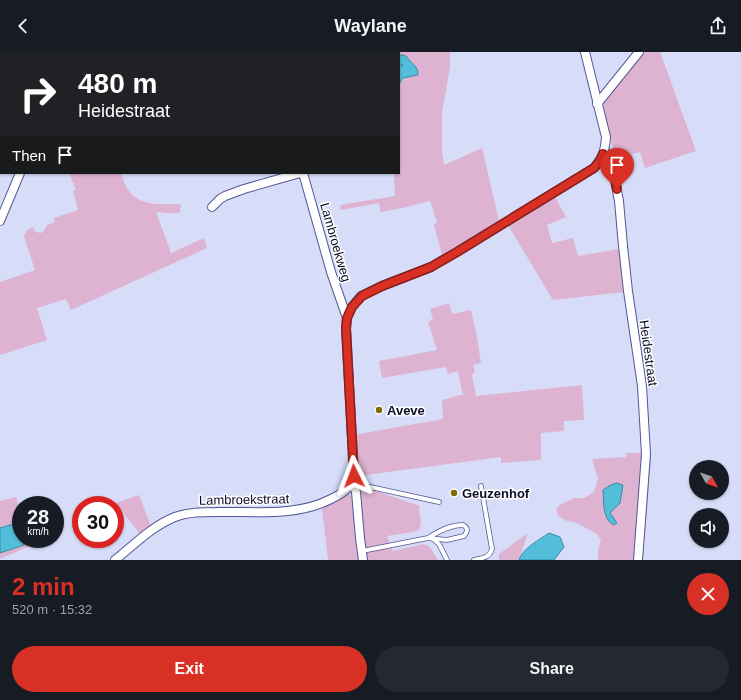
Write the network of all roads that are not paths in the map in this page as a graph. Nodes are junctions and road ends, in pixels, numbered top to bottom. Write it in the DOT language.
graph roads {
  1 [pos="585,52"];
  2 [pos="639,52"];
  3 [pos="598,104"];
  4 [pos="603,154"];
  5 [pos="20,174"];
  6 [pos="297,174"];
  7 [pos="303,174"];
  8 [pos="212,207"];
  9 [pos="0,221"];
  10 [pos="347,318"];
  11 [pos="352,483"];
  12 [pos="481,486"];
  13 [pos="440,502"];
  14 [pos="429,538"];
  15 [pos="362,551"];
  16 [pos="115,560"];
  17 [pos="363,560"];
  18 [pos="446,560"];
  19 [pos="474,560"];
  20 [pos="638,560"];
  1 -- 3 [label="street"];
  2 -- 3 [label="street"];
  3 -- 4 [label="street"];
  4 -- 10 [label="street"];
  4 -- 20 [label="street, Heidestraat"];
  5 -- 9 [label="street"];
  6 -- 8 [label="street"];
  7 -- 10 [label="street, Lambroekweg"];
  10 -- 11 [label="street"];
  11 -- 13 [label="lane"];
  11 -- 15 [label="street"];
  11 -- 16 [label="street, Lambroekstraat"];
  12 -- 19 [label="lane"];
  14 -- 14 [label="lane"];
  14 -- 15 [label="lane"];
  14 -- 18 [label="lane"];
  15 -- 17 [label="street"];
}
